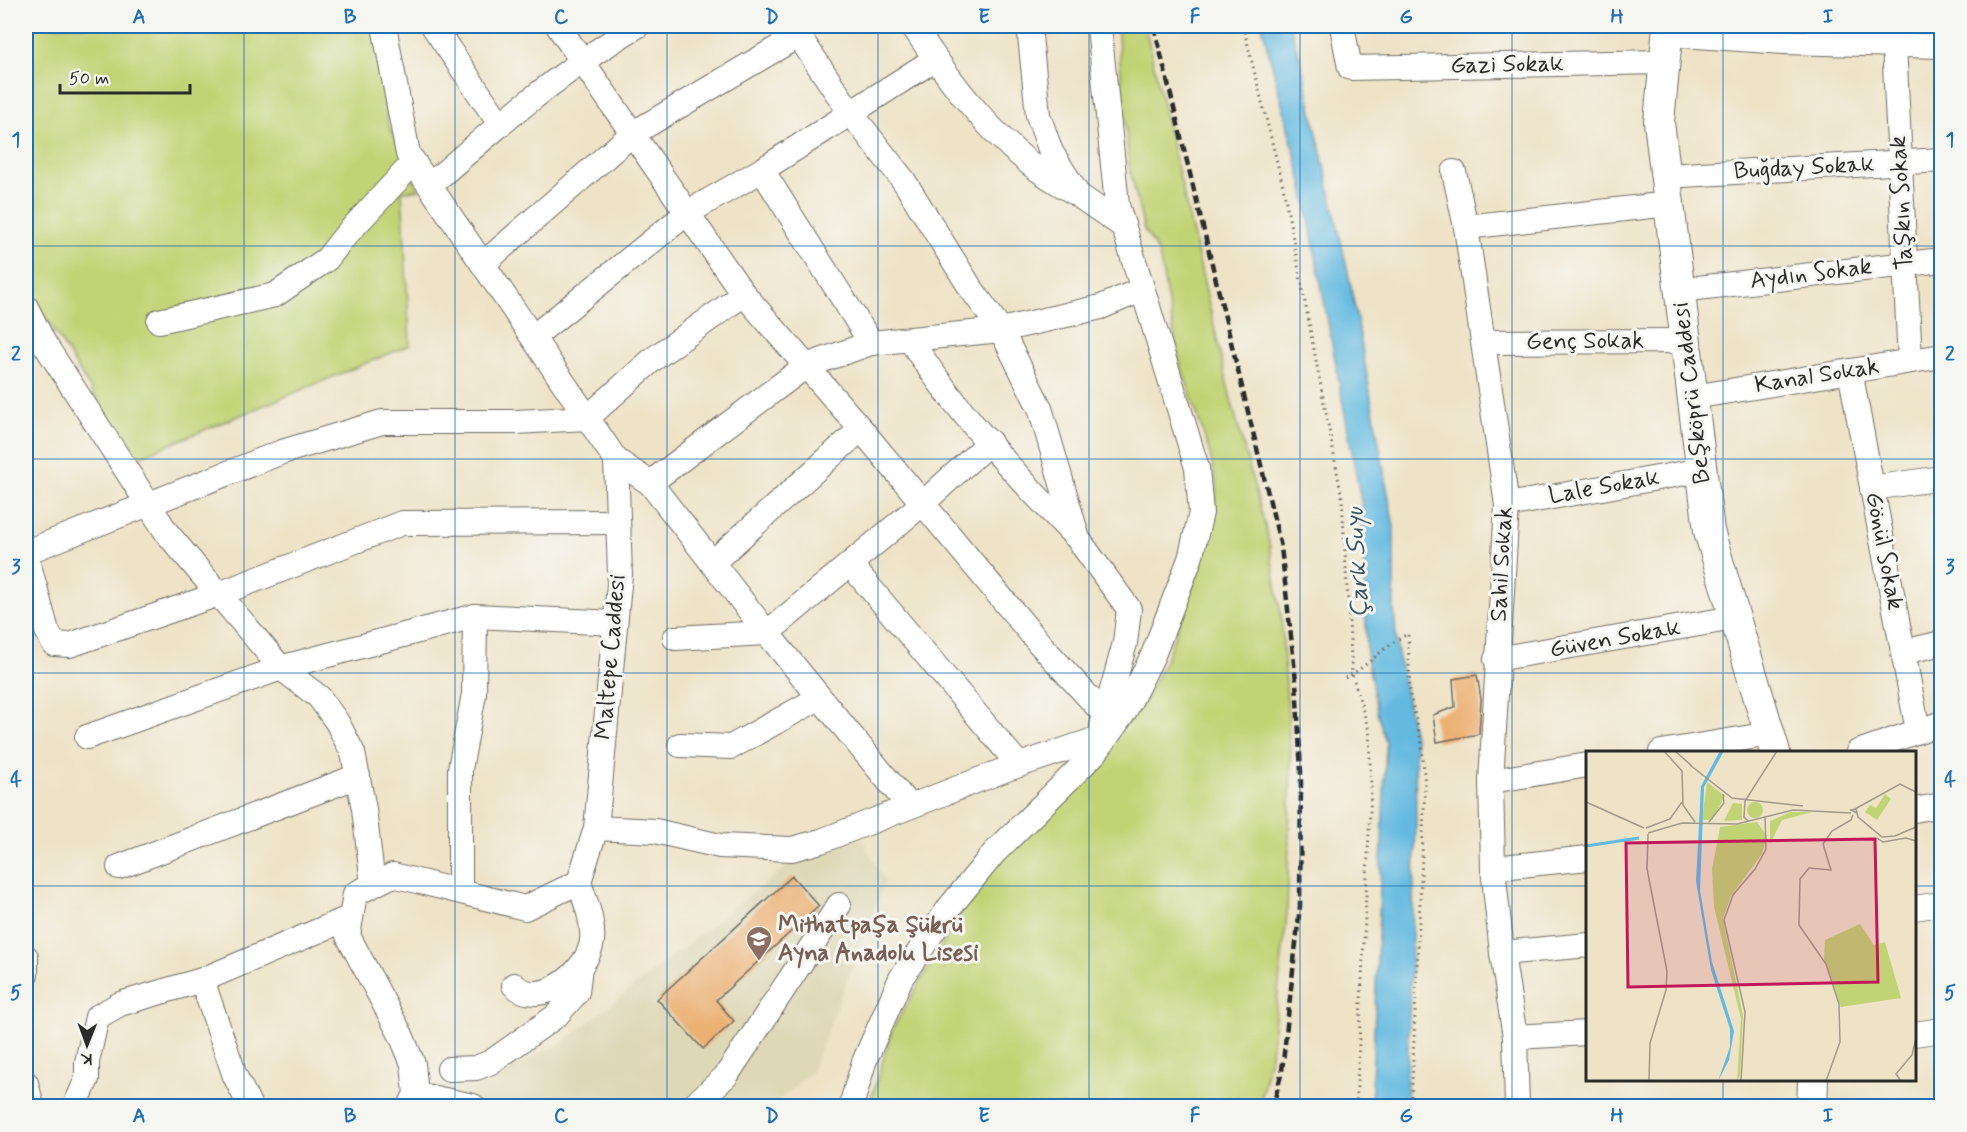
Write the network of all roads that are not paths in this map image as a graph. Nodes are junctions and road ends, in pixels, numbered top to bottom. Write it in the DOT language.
graph roads {
  1 [pos="384,26"];
  2 [pos="433,26"];
  3 [pos="558,26"];
  4 [pos="637,26"];
  5 [pos="913,26"];
  6 [pos="1029,26"];
  7 [pos="1099,26"];
  8 [pos="1342,26"];
  9 [pos="795,31"];
  10 [pos="1895,35"];
  11 [pos="1666,40"];
  12 [pos="1941,46"];
  13 [pos="935,59"];
  14 [pos="580,61"];
  15 [pos="850,112"];
  16 [pos="500,124"];
  17 [pos="632,134"];
  18 [pos="1941,160"];
  19 [pos="414,162"];
  20 [pos="1900,163"];
  21 [pos="762,170"];
  22 [pos="1454,172"];
  23 [pos="430,185"];
  24 [pos="1667,190"];
  25 [pos="1078,195"];
  26 [pos="687,213"];
  27 [pos="1123,226"];
  28 [pos="1466,227"];
  29 [pos="1941,260"];
  30 [pos="1905,263"];
  31 [pos="483,264"];
  32 [pos="1141,290"];
  33 [pos="1680,290"];
  34 [pos="744,294"];
  35 [pos="26,307"];
  36 [pos="159,321"];
  37 [pos="1001,330"];
  38 [pos="533,337"];
  39 [pos="911,341"];
  40 [pos="1686,341"];
  41 [pos="1485,342"];
  42 [pos="871,343"];
  43 [pos="1941,356"];
  44 [pos="1910,361"];
  45 [pos="806,366"];
  46 [pos="1850,371"];
  47 [pos="1693,397"];
  48 [pos="587,418"];
  49 [pos="861,429"];
  50 [pos="990,442"];
  51 [pos="616,460"];
  52 [pos="1702,470"];
  53 [pos="1941,478"];
  54 [pos="650,483"];
  55 [pos="1872,488"];
  56 [pos="146,504"];
  57 [pos="922,504"];
  58 [pos="1507,505"];
  59 [pos="618,522"];
  60 [pos="1078,539"];
  61 [pos="26,553"];
  62 [pos="712,563"];
  63 [pos="850,564"];
  64 [pos="219,594"];
  65 [pos="475,616"];
  66 [pos="1734,618"];
  67 [pos="615,623"];
  68 [pos="767,633"];
  69 [pos="675,638"];
  70 [pos="1941,643"];
  71 [pos="1904,652"];
  72 [pos="1496,659"];
  73 [pos="281,668"];
  74 [pos="819,698"];
  75 [pos="1941,723"];
  76 [pos="1918,731"];
  77 [pos="1100,735"];
  78 [pos="87,737"];
  79 [pos="1773,743"];
  80 [pos="680,745"];
  81 [pos="1683,751"];
  82 [pos="1863,751"];
  83 [pos="1019,765"];
  84 [pos="1586,765"];
  85 [pos="358,776"];
  86 [pos="1491,781"];
  87 [pos="1941,805"];
  88 [pos="909,806"];
  89 [pos="1916,810"];
  90 [pos="596,828"];
  91 [pos="1586,858"];
  92 [pos="119,867"];
  93 [pos="1493,868"];
  94 [pos="579,882"];
  95 [pos="373,885"];
  96 [pos="460,891"];
  97 [pos="1941,904"];
  98 [pos="839,905"];
  99 [pos="1916,908"];
  100 [pos="351,917"];
  101 [pos="1586,945"];
  102 [pos="1502,953"];
  103 [pos="26,957"];
  104 [pos="580,967"];
  105 [pos="26,974"];
  106 [pos="202,980"];
  107 [pos="514,985"];
  108 [pos="1941,1030"];
  109 [pos="1586,1033"];
  110 [pos="1916,1034"];
  111 [pos="1515,1037"];
  112 [pos="448,1069"];
  113 [pos="1813,1081"];
  114 [pos="26,1083"];
  115 [pos="413,1100"];
  116 [pos="249,1104"];
  117 [pos="32,1107"];
  118 [pos="75,1107"];
  119 [pos="473,1107"];
  120 [pos="693,1107"];
  121 [pos="851,1107"];
  122 [pos="1517,1107"];
  123 [pos="1812,1107"];
  1 -- 19 [label="street"];
  2 -- 16 [label="street"];
  3 -- 14 [label="street"];
  4 -- 14 [label="street"];
  5 -- 13 [label="street"];
  6 -- 25 [label="street"];
  7 -- 27 [label="street"];
  8 -- 11 [label="street, Gazi Sokak"];
  9 -- 15 [label="street"];
  9 -- 17 [label="street"];
  10 -- 11 [label="street, Gazi Sokak"];
  10 -- 12 [label="street, Gazi Sokak"];
  10 -- 20 [label="street, Taşkın Sokak"];
  11 -- 24 [label="main road, Beşköprü Caddesi"];
  13 -- 15 [label="street"];
  13 -- 25 [label="street"];
  14 -- 16 [label="street"];
  14 -- 17 [label="street"];
  15 -- 21 [label="street"];
  15 -- 37 [label="street"];
  16 -- 23 [label="street"];
  17 -- 26 [label="street"];
  17 -- 31 [label="street"];
  18 -- 20 [label="street, Buğday Sokak"];
  19 -- 23 [label="street"];
  19 -- 36 [label="street"];
  20 -- 24 [label="street, Buğday Sokak"];
  20 -- 30 [label="street, Taşkın Sokak"];
  21 -- 26 [label="street"];
  21 -- 42 [label="street"];
  22 -- 28 [label="street, Sahil Sokak"];
  23 -- 31 [label="street"];
  24 -- 28 [label="street"];
  24 -- 33 [label="main road, Beşköprü Caddesi"];
  25 -- 27 [label="street"];
  26 -- 34 [label="street"];
  26 -- 38 [label="street"];
  27 -- 32 [label="street"];
  28 -- 41 [label="street, Sahil Sokak"];
  29 -- 30 [label="street, Aydın Sokak"];
  30 -- 33 [label="street, Aydın Sokak"];
  30 -- 44 [label="street, Taşkın Sokak"];
  31 -- 38 [label="street"];
  32 -- 37 [label="street"];
  32 -- 77 [label="street"];
  33 -- 40 [label="main road, Beşköprü Caddesi"];
  34 -- 45 [label="street"];
  34 -- 48 [label="street"];
  35 -- 56 [label="street"];
  37 -- 39 [label="street"];
  37 -- 60 [label="street"];
  38 -- 48 [label="street"];
  39 -- 42 [label="street"];
  39 -- 50 [label="street"];
  40 -- 41 [label="street, Genç Sokak"];
  40 -- 47 [label="main road, Beşköprü Caddesi"];
  41 -- 58 [label="street, Sahil Sokak"];
  42 -- 45 [label="street"];
  43 -- 44 [label="street, Kanal Sokak"];
  44 -- 46 [label="street, Kanal Sokak"];
  45 -- 49 [label="street"];
  45 -- 54 [label="street"];
  46 -- 47 [label="street, Kanal Sokak"];
  46 -- 55 [label="street, Gönül Sokak"];
  47 -- 52 [label="main road, Beşköprü Caddesi"];
  48 -- 51 [label="street"];
  48 -- 56 [label="street"];
  49 -- 57 [label="street"];
  49 -- 62 [label="street"];
  50 -- 57 [label="street"];
  50 -- 60 [label="street"];
  51 -- 54 [label="street"];
  51 -- 59 [label="street, Maltepe Caddesi"];
  52 -- 58 [label="street, Lale Sokak"];
  52 -- 66 [label="main road, Beşköprü Caddesi"];
  53 -- 55 [label="street"];
  54 -- 62 [label="street"];
  55 -- 71 [label="street, Gönül Sokak"];
  56 -- 61 [label="street"];
  56 -- 64 [label="street"];
  57 -- 63 [label="street"];
  57 -- 77 [label="street"];
  58 -- 72 [label="street, Sahil Sokak"];
  59 -- 64 [label="street"];
  59 -- 67 [label="street, Maltepe Caddesi"];
  60 -- 77 [label="street"];
  61 -- 64 [label="street"];
  62 -- 68 [label="street"];
  63 -- 68 [label="street"];
  63 -- 83 [label="street"];
  64 -- 73 [label="street"];
  65 -- 67 [label="street"];
  65 -- 73 [label="street"];
  65 -- 96 [label="street"];
  66 -- 72 [label="street, Güven Sokak"];
  66 -- 79 [label="main road, Beşköprü Caddesi"];
  67 -- 90 [label="street, Maltepe Caddesi"];
  68 -- 69 [label="street"];
  68 -- 74 [label="street"];
  70 -- 71 [label="street"];
  71 -- 76 [label="street, Gönül Sokak"];
  72 -- 86 [label="street, Sahil Sokak"];
  73 -- 78 [label="street"];
  73 -- 85 [label="street"];
  74 -- 80 [label="street"];
  74 -- 88 [label="street"];
  75 -- 76 [label="street"];
  76 -- 82 [label="street"];
  77 -- 83 [label="street"];
  77 -- 121 [label="street"];
  79 -- 81 [label="street"];
  83 -- 88 [label="street"];
  84 -- 86 [label="street"];
  85 -- 92 [label="street"];
  85 -- 95 [label="street"];
  86 -- 93 [label="street, Sahil Sokak"];
  87 -- 89 [label="street"];
  88 -- 90 [label="street"];
  90 -- 94 [label="street, Maltepe Caddesi"];
  91 -- 93 [label="street"];
  93 -- 102 [label="street, Sahil Sokak"];
  94 -- 96 [label="street"];
  94 -- 104 [label="street"];
  95 -- 96 [label="street"];
  95 -- 100 [label="street"];
  97 -- 99 [label="street"];
  98 -- 120 [label="street"];
  100 -- 106 [label="street"];
  100 -- 115 [label="street"];
  101 -- 102 [label="street"];
  102 -- 111 [label="street, Sahil Sokak"];
  103 -- 105 [label="street"];
  104 -- 107 [label="street"];
  104 -- 112 [label="street"];
  106 -- 116 [label="street"];
  106 -- 118 [label="street"];
  108 -- 110 [label="street"];
  109 -- 111 [label="street"];
  111 -- 122 [label="street, Sahil Sokak"];
  113 -- 123 [label="main road"];
  114 -- 117 [label="street"];
  115 -- 119 [label="street"];
}
